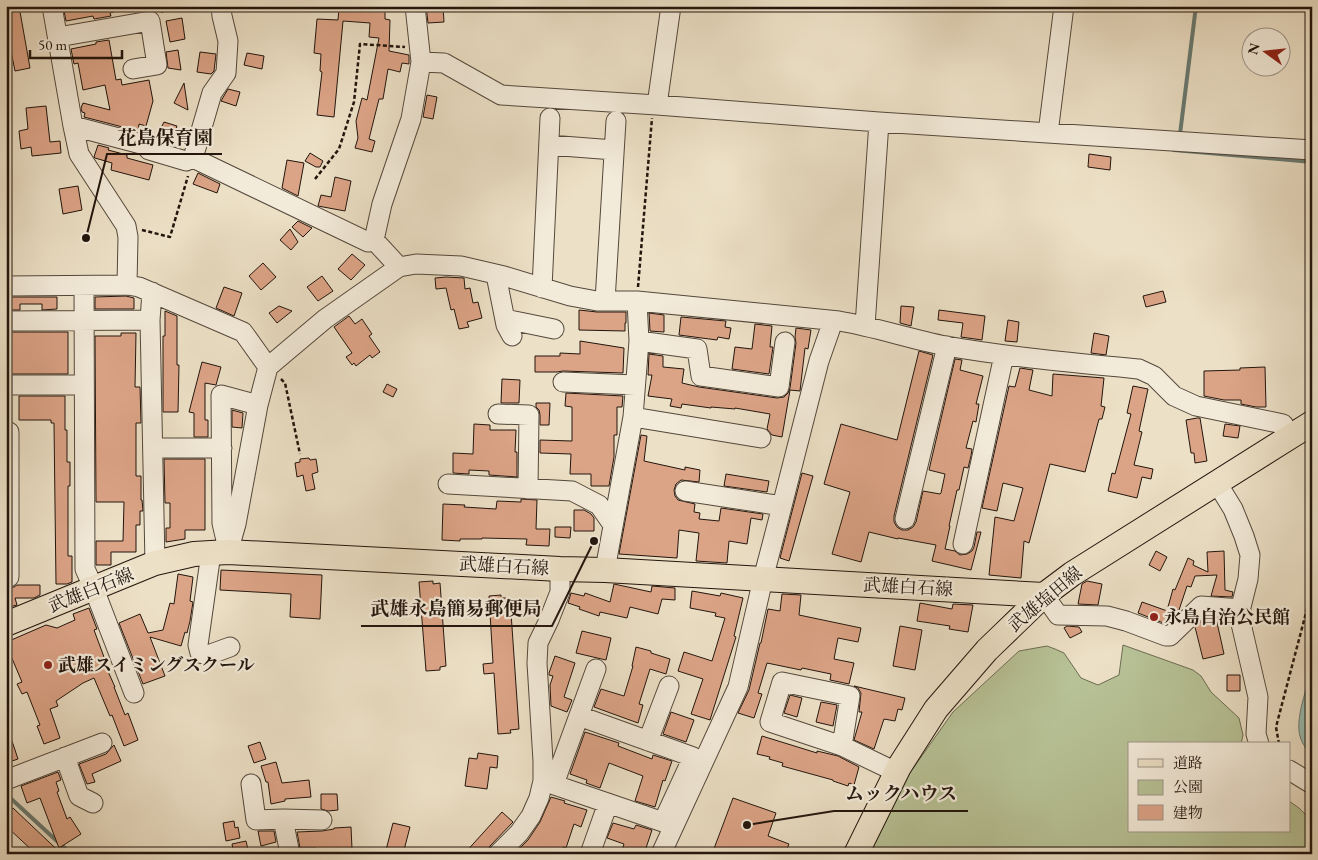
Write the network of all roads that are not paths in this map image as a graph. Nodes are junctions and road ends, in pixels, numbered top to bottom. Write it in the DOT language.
graph roads {
  1 [pos="52,6"];
  2 [pos="221,6"];
  3 [pos="415,6"];
  4 [pos="671,6"];
  5 [pos="1064,6"];
  6 [pos="58,37"];
  7 [pos="420,55"];
  8 [pos="133,69"];
  9 [pos="657,105"];
  10 [pos="550,118"];
  11 [pos="616,121"];
  12 [pos="879,122"];
  13 [pos="73,126"];
  14 [pos="1048,133"];
  15 [pos="549,145"];
  16 [pos="614,150"];
  17 [pos="1312,150"];
  18 [pos="193,158"];
  19 [pos="374,240"];
  20 [pos="399,267"];
  21 [pos="496,274"];
  22 [pos="127,285"];
  23 [pos="6,286"];
  24 [pos="84,286"];
  25 [pos="542,288"];
  26 [pos="152,292"];
  27 [pos="605,301"];
  28 [pos="637,301"];
  29 [pos="150,320"];
  30 [pos="84,321"];
  31 [pos="833,321"];
  32 [pos="6,322"];
  33 [pos="865,326"];
  34 [pos="554,329"];
  35 [pos="639,341"];
  36 [pos="785,342"];
  37 [pos="947,346"];
  38 [pos="1004,355"];
  39 [pos="268,366"];
  40 [pos="563,382"];
  41 [pos="6,385"];
  42 [pos="84,385"];
  43 [pos="635,385"];
  44 [pos="258,405"];
  45 [pos="498,414"];
  46 [pos="633,417"];
  47 [pos="1312,423"];
  48 [pos="9,432"];
  49 [pos="1291,435"];
  50 [pos="761,438"];
  51 [pos="153,448"];
  52 [pos="222,448"];
  53 [pos="8,465"];
  54 [pos="1217,483"];
  55 [pos="448,484"];
  56 [pos="528,489"];
  57 [pos="685,490"];
  58 [pos="782,506"];
  59 [pos="905,518"];
  60 [pos="613,525"];
  61 [pos="7,539"];
  62 [pos="963,544"];
  63 [pos="220,553"];
  64 [pos="155,563"];
  65 [pos="560,569"];
  66 [pos="605,570"];
  67 [pos="9,577"];
  68 [pos="763,579"];
  69 [pos="94,589"];
  70 [pos="1044,595"];
  71 [pos="1241,609"];
  72 [pos="6,624"];
  73 [pos="230,647"];
  74 [pos="596,669"];
  75 [pos="669,686"];
  76 [pos="134,693"];
  77 [pos="579,716"];
  78 [pos="648,742"];
  79 [pos="1258,742"];
  80 [pos="102,743"];
  81 [pos="842,746"];
  82 [pos="65,757"];
  83 [pos="1290,771"];
  84 [pos="896,772"];
  85 [pos="6,780"];
  86 [pos="548,782"];
  87 [pos="251,784"];
  88 [pos="1312,784"];
  89 [pos="93,803"];
  90 [pos="608,803"];
  91 [pos="283,819"];
  92 [pos="322,820"];
  93 [pos="290,854"];
  94 [pos="498,854"];
  95 [pos="590,854"];
  96 [pos="661,854"];
  97 [pos="856,854"];
  1 -- 6 [label="street"];
  2 -- 18 [label="street"];
  3 -- 7 [label="street"];
  4 -- 9 [label="street"];
  5 -- 14 [label="street"];
  6 -- 8 [label="street"];
  6 -- 13 [label="street"];
  7 -- 9 [label="street"];
  7 -- 19 [label="street"];
  9 -- 12 [label="street"];
  10 -- 15 [label="street"];
  11 -- 16 [label="street"];
  12 -- 14 [label="street"];
  12 -- 33 [label="street"];
  13 -- 18 [label="street"];
  13 -- 22 [label="street"];
  14 -- 17 [label="street"];
  15 -- 16 [label="street"];
  15 -- 25 [label="street"];
  16 -- 27 [label="street"];
  18 -- 19 [label="street"];
  19 -- 20 [label="street"];
  20 -- 21 [label="street"];
  20 -- 39 [label="street"];
  21 -- 25 [label="street"];
  21 -- 34 [label="street"];
  22 -- 24 [label="street"];
  22 -- 26 [label="street"];
  23 -- 24 [label="street"];
  24 -- 30 [label="street"];
  25 -- 27 [label="street"];
  26 -- 29 [label="street"];
  26 -- 39 [label="street"];
  27 -- 28 [label="street"];
  28 -- 31 [label="street"];
  28 -- 35 [label="street"];
  29 -- 30 [label="street"];
  29 -- 51 [label="street"];
  30 -- 32 [label="street"];
  30 -- 42 [label="street"];
  31 -- 33 [label="street"];
  31 -- 58 [label="street"];
  33 -- 37 [label="street"];
  35 -- 36 [label="street"];
  35 -- 43 [label="street"];
  37 -- 38 [label="street"];
  37 -- 59 [label="street"];
  38 -- 49 [label="street"];
  38 -- 62 [label="street"];
  39 -- 44 [label="street"];
  40 -- 43 [label="street"];
  41 -- 42 [label="street"];
  42 -- 69 [label="street"];
  43 -- 46 [label="street"];
  44 -- 52 [label="street"];
  44 -- 63 [label="street"];
  45 -- 56 [label="street"];
  46 -- 50 [label="street"];
  46 -- 60 [label="street"];
  47 -- 49 [label="main road, 武雄塩田線"];
  48 -- 53 [label="street"];
  49 -- 54 [label="main road, 武雄塩田線"];
  51 -- 52 [label="street"];
  51 -- 64 [label="street"];
  52 -- 63 [label="street"];
  53 -- 61 [label="street"];
  54 -- 70 [label="main road, 武雄塩田線"];
  54 -- 71 [label="street"];
  55 -- 56 [label="street"];
  56 -- 60 [label="street"];
  57 -- 58 [label="street"];
  58 -- 68 [label="street"];
  60 -- 66 [label="street"];
  61 -- 67 [label="street"];
  63 -- 64 [label="main road, 武雄白石線"];
  63 -- 65 [label="main road, 武雄白石線"];
  63 -- 73 [label="street"];
  64 -- 69 [label="main road, 武雄白石線"];
  65 -- 66 [label="main road, 武雄白石線"];
  65 -- 86 [label="street"];
  66 -- 68 [label="main road, 武雄白石線"];
  68 -- 70 [label="main road, 武雄白石線"];
  68 -- 96 [label="street"];
  69 -- 72 [label="main road, 武雄白石線"];
  69 -- 76 [label="street"];
  70 -- 71 [label="street"];
  70 -- 84 [label="main road, 武雄塩田線"];
  71 -- 79 [label="street"];
  74 -- 77 [label="street"];
  75 -- 78 [label="street"];
  77 -- 78 [label="street"];
  77 -- 86 [label="street"];
  78 -- 90 [label="street"];
  80 -- 82 [label="street"];
  81 -- 81 [label="street"];
  81 -- 84 [label="street"];
  82 -- 85 [label="street"];
  82 -- 89 [label="street"];
  83 -- 88 [label="street"];
  84 -- 97 [label="main road, 武雄塩田線"];
  86 -- 90 [label="street"];
  86 -- 94 [label="street"];
  87 -- 91 [label="street"];
  90 -- 95 [label="street"];
  91 -- 92 [label="street"];
  91 -- 93 [label="street"];
}
